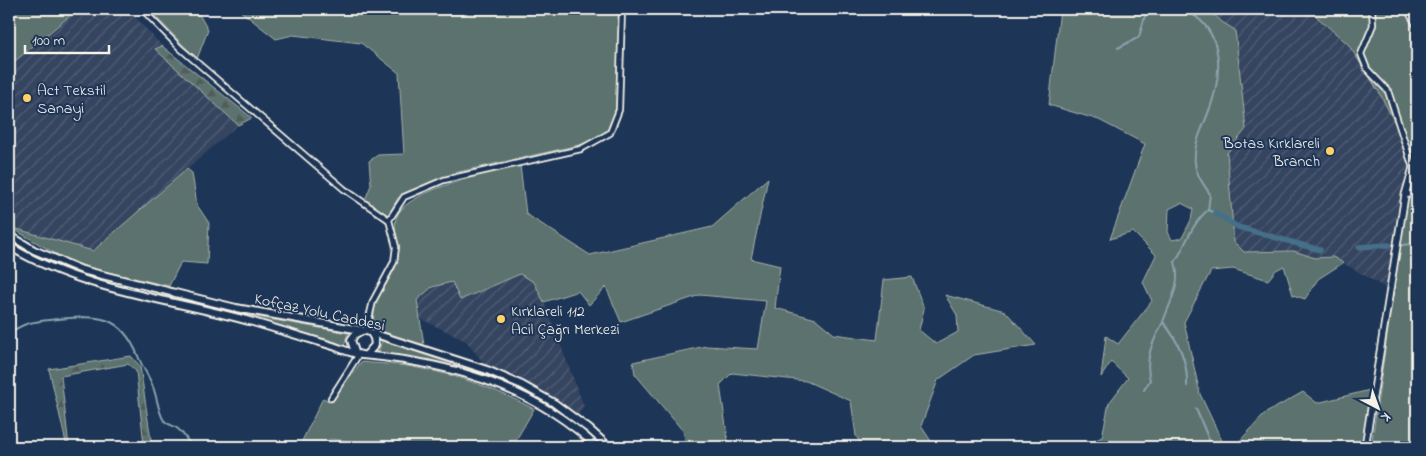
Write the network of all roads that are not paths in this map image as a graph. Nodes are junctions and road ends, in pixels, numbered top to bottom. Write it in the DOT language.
graph roads {
  1 [pos="142,9"];
  2 [pos="622,9"];
  3 [pos="1372,9"];
  4 [pos="1407,9"];
  5 [pos="1417,26"];
  6 [pos="1417,161"];
  7 [pos="1413,168"];
  8 [pos="1417,193"];
  9 [pos="1405,195"];
  10 [pos="389,220"];
  11 [pos="9,235"];
  12 [pos="9,246"];
  13 [pos="367,332"];
  14 [pos="357,353"];
  15 [pos="367,354"];
  16 [pos="332,398"];
  17 [pos="597,447"];
  18 [pos="610,447"];
  19 [pos="1365,447"];
  1 -- 10 [label="street"];
  2 -- 10 [label="street"];
  3 -- 7 [label="street"];
  4 -- 5 [label="street"];
  6 -- 7 [label="street"];
  7 -- 9 [label="street"];
  8 -- 9 [label="street"];
  9 -- 19 [label="street"];
  10 -- 13 [label="street"];
  11 -- 13 [label="main road, Kofçaz Yolu Caddesi"];
  12 -- 14 [label="main road, Kofçaz Yolu Caddesi"];
  13 -- 14 [label="main road"];
  13 -- 15 [label="main road"];
  13 -- 18 [label="main road, Kofçaz Yolu Caddesi"];
  14 -- 15 [label="main road, Kofçaz Yolu Caddesi"];
  14 -- 16 [label="street"];
  15 -- 17 [label="main road, Kofçaz Yolu Caddesi"];
}
